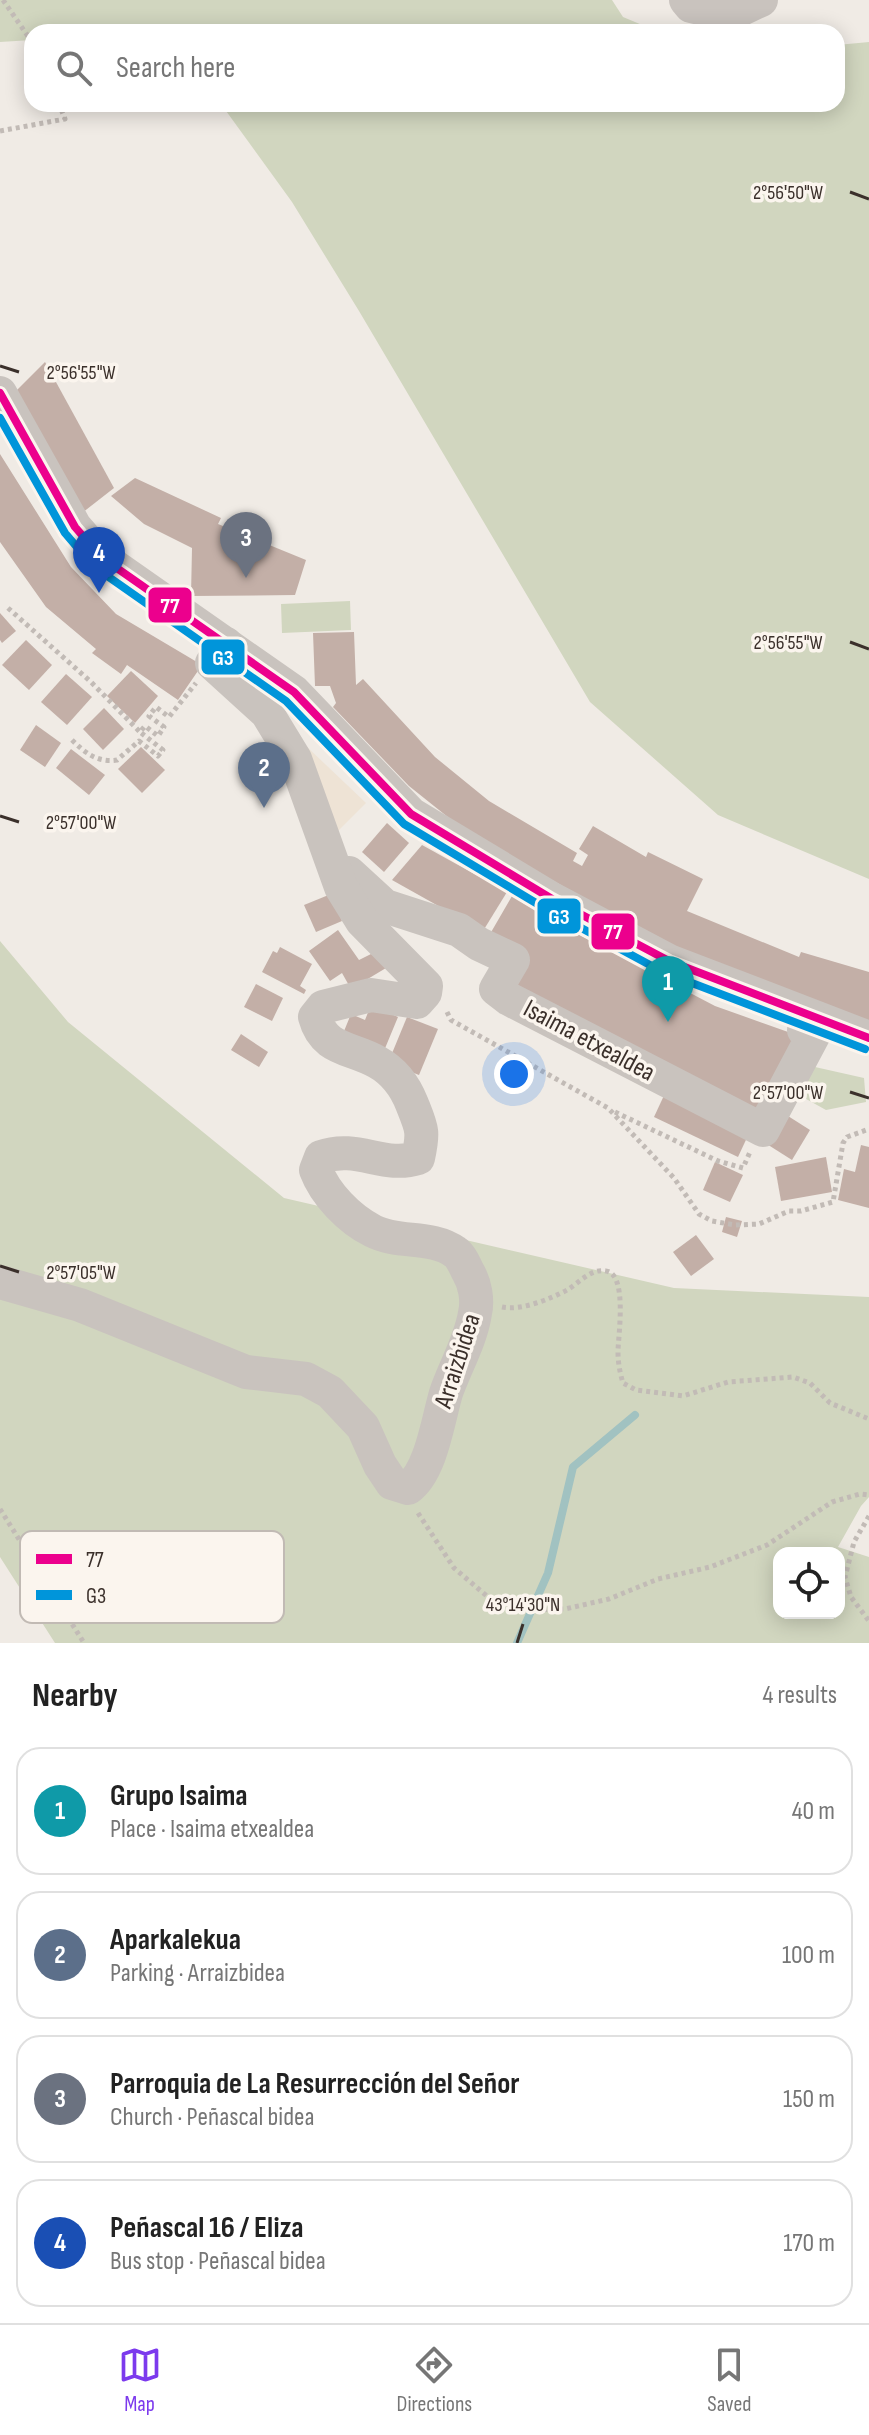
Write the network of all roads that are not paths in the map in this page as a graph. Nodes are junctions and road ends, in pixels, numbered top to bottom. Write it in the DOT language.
graph roads {
  1 [pos="686,0"];
  2 [pos="761,0"];
  3 [pos="0,393"];
  4 [pos="226,644"];
  5 [pos="349,873"];
  6 [pos="810,1017"];
  7 [pos="869,1038"];
  8 [pos="0,1282"];
  1 -- 2 [label="street"];
  3 -- 4 [label="street"];
  4 -- 6 [label="street"];
  4 -- 8 [label="street, Arraizbidea"];
  5 -- 6 [label="street, Isaima etxealdea"];
  6 -- 7 [label="street"];
}
